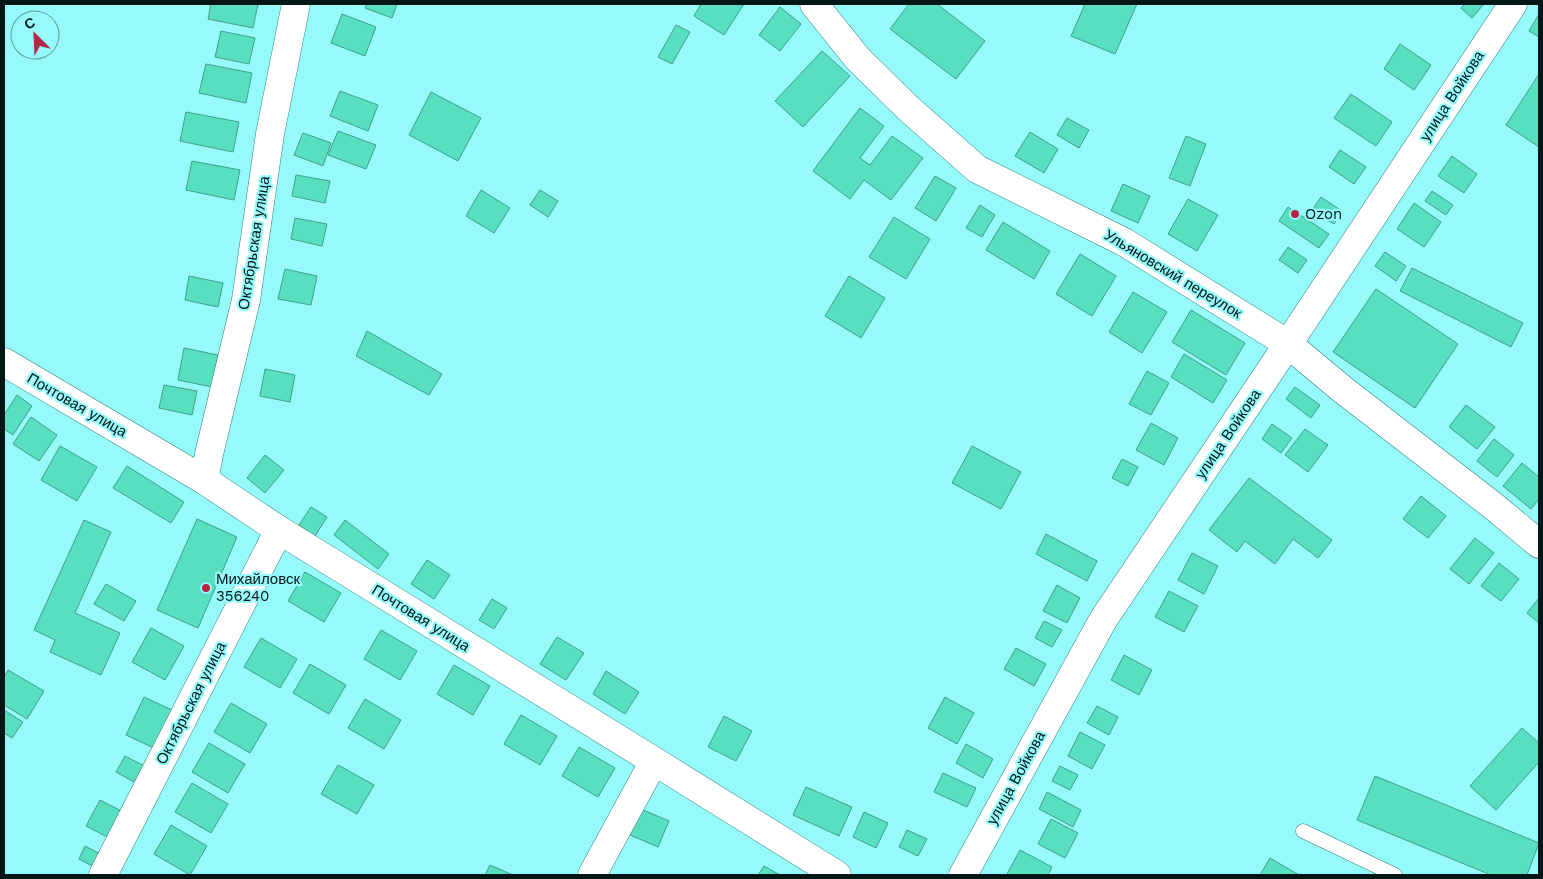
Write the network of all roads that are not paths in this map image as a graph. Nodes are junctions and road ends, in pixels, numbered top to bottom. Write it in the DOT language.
graph roads {
  1 [pos="296,4"];
  2 [pos="814,4"];
  3 [pos="1513,4"];
  4 [pos="1288,344"];
  5 [pos="4,362"];
  6 [pos="204,480"];
  7 [pos="279,530"];
  8 [pos="1539,544"];
  9 [pos="654,761"];
  10 [pos="1303,831"];
  11 [pos="103,875"];
  12 [pos="592,875"];
  13 [pos="837,875"];
  14 [pos="963,875"];
  15 [pos="1395,875"];
  1 -- 6 [label="main road, Октябрьская улица"];
  2 -- 4 [label="main road, Ульяновский переулок"];
  3 -- 4 [label="main road, улица Войкова"];
  4 -- 8 [label="main road, Ульяновский переулок"];
  4 -- 14 [label="main road, улица Войкова"];
  5 -- 6 [label="main road, Почтовая улица"];
  6 -- 7 [label="main road, Почтовая улица"];
  7 -- 9 [label="main road, Почтовая улица"];
  7 -- 11 [label="main road, Октябрьская улица"];
  9 -- 12 [label="main road"];
  9 -- 13 [label="main road, Почтовая улица"];
  10 -- 15 [label="lane"];
}
